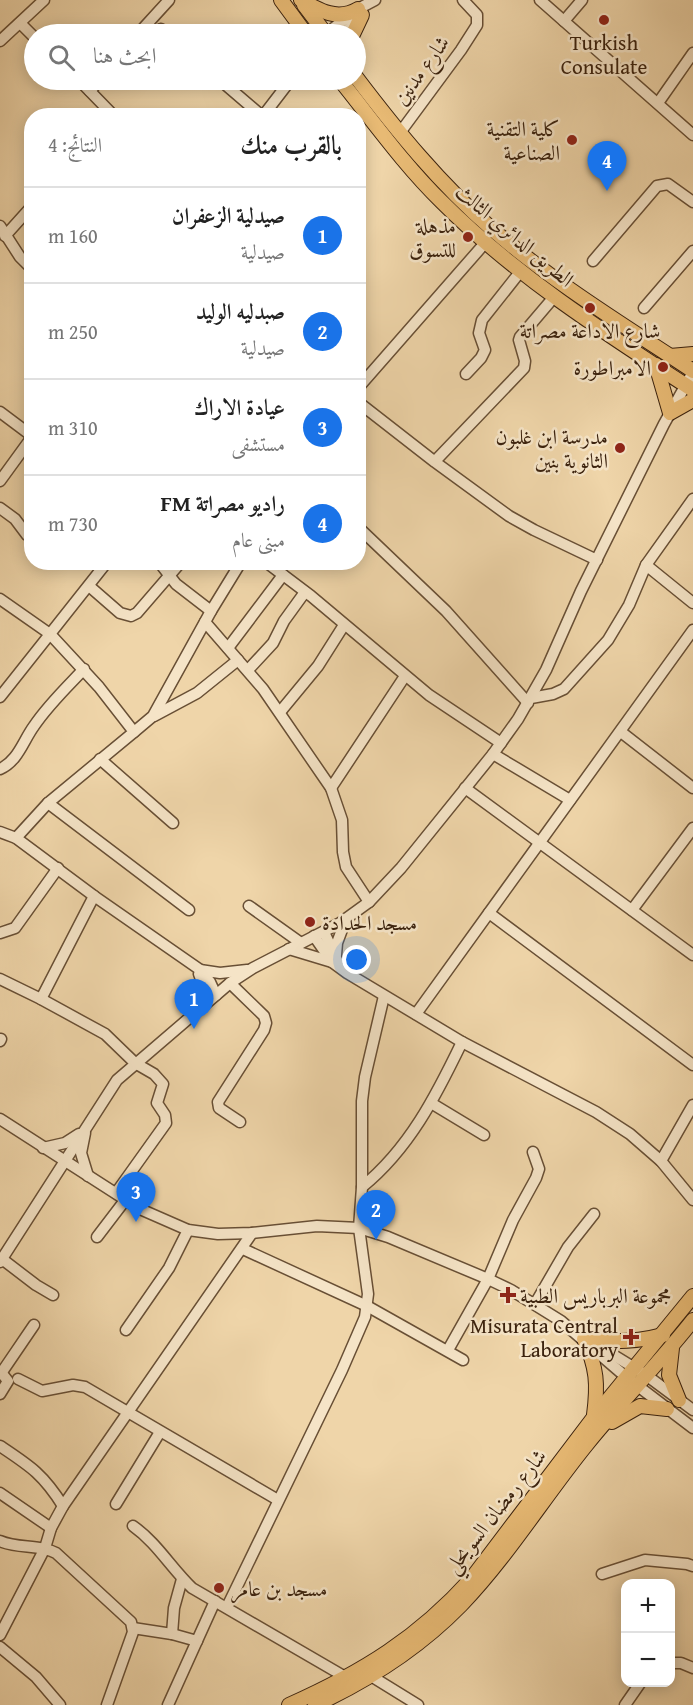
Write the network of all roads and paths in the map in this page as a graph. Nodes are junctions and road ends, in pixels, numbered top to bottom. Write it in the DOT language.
graph roads {
  1 [pos="44,0"];
  2 [pos="170,0"];
  3 [pos="301,0"];
  4 [pos="375,0"];
  5 [pos="463,0"];
  6 [pos="540,0"];
  7 [pos="582,0"];
  8 [pos="284,5"];
  9 [pos="360,12"];
  10 [pos="564,21"];
  11 [pos="20,23"];
  12 [pos="147,24"];
  13 [pos="291,24"];
  14 [pos="298,24"];
  15 [pos="319,24"];
  16 [pos="341,24"];
  17 [pos="351,24"];
  18 [pos="356,24"];
  19 [pos="24,27"];
  20 [pos="0,41"];
  21 [pos="693,53"];
  22 [pos="232,90"];
  23 [pos="284,90"];
  24 [pos="348,90"];
  25 [pos="366,90"];
  26 [pos="90,91"];
  27 [pos="658,103"];
  28 [pos="106,108"];
  29 [pos="253,108"];
  30 [pos="269,108"];
  31 [pos="363,108"];
  32 [pos="366,112"];
  33 [pos="399,134"];
  34 [pos="693,135"];
  35 [pos="693,202"];
  36 [pos="24,213"];
  37 [pos="3,231"];
  38 [pos="485,243"];
  39 [pos="693,251"];
  40 [pos="24,259"];
  41 [pos="592,261"];
  42 [pos="520,272"];
  43 [pos="554,297"];
  44 [pos="644,308"];
  45 [pos="693,354"];
  46 [pos="670,356"];
  47 [pos="656,365"];
  48 [pos="693,372"];
  49 [pos="466,374"];
  50 [pos="366,379"];
  51 [pos="689,387"];
  52 [pos="693,400"];
  53 [pos="366,408"];
  54 [pos="0,412"];
  55 [pos="670,413"];
  56 [pos="24,430"];
  57 [pos="24,448"];
  58 [pos="438,458"];
  59 [pos="0,482"];
  60 [pos="693,498"];
  61 [pos="0,508"];
  62 [pos="24,532"];
  63 [pos="366,535"];
  64 [pos="597,560"];
  65 [pos="646,565"];
  66 [pos="101,570"];
  67 [pos="165,570"];
  68 [pos="175,570"];
  69 [pos="236,570"];
  70 [pos="276,570"];
  71 [pos="283,575"];
  72 [pos="170,577"];
  73 [pos="89,586"];
  74 [pos="305,592"];
  75 [pos="0,599"];
  76 [pos="693,603"];
  77 [pos="211,611"];
  78 [pos="205,622"];
  79 [pos="344,625"];
  80 [pos="693,630"];
  81 [pos="50,634"];
  82 [pos="228,648"];
  83 [pos="238,660"];
  84 [pos="84,669"];
  85 [pos="248,670"];
  86 [pos="405,676"];
  87 [pos="0,697"];
  88 [pos="529,700"];
  89 [pos="280,712"];
  90 [pos="153,716"];
  91 [pos="134,732"];
  92 [pos="621,732"];
  93 [pos="501,742"];
  94 [pos="493,754"];
  95 [pos="100,759"];
  96 [pos="0,769"];
  97 [pos="331,788"];
  98 [pos="465,788"];
  99 [pos="693,788"];
  100 [pos="570,800"];
  101 [pos="48,803"];
  102 [pos="173,823"];
  103 [pos="693,828"];
  104 [pos="0,832"];
  105 [pos="16,838"];
  106 [pos="539,843"];
  107 [pos="58,868"];
  108 [pos="94,896"];
  109 [pos="369,902"];
  110 [pos="249,906"];
  111 [pos="189,910"];
  112 [pos="632,910"];
  113 [pos="489,913"];
  114 [pos="346,918"];
  115 [pos="0,933"];
  116 [pos="319,934"];
  117 [pos="301,943"];
  118 [pos="289,949"];
  119 [pos="693,955"];
  120 [pos="334,960"];
  121 [pos="196,968"];
  122 [pos="253,968"];
  123 [pos="0,979"];
  124 [pos="230,983"];
  125 [pos="216,995"];
  126 [pos="384,996"];
  127 [pos="41,999"];
  128 [pos="198,1012"];
  129 [pos="416,1014"];
  130 [pos="462,1042"];
  131 [pos="135,1063"];
  132 [pos="693,1065"];
  133 [pos="431,1103"];
  134 [pos="693,1105"];
  135 [pos="0,1119"];
  136 [pos="240,1122"];
  137 [pos="86,1126"];
  138 [pos="484,1135"];
  139 [pos="43,1148"];
  140 [pos="533,1152"];
  141 [pos="63,1161"];
  142 [pos="662,1161"];
  143 [pos="88,1176"];
  144 [pos="363,1187"];
  145 [pos="116,1193"];
  146 [pos="126,1199"];
  147 [pos="693,1200"];
  148 [pos="594,1214"];
  149 [pos="360,1228"];
  150 [pos="188,1230"];
  151 [pos="252,1233"];
  152 [pos="97,1237"];
  153 [pos="243,1249"];
  154 [pos="1,1260"];
  155 [pos="488,1279"];
  156 [pos="53,1294"];
  157 [pos="693,1296"];
  158 [pos="535,1304"];
  159 [pos="367,1306"];
  160 [pos="693,1320"];
  161 [pos="34,1325"];
  162 [pos="126,1330"];
  163 [pos="663,1335"];
  164 [pos="583,1338"];
  165 [pos="672,1347"];
  166 [pos="447,1350"];
  167 [pos="463,1360"];
  168 [pos="1,1372"];
  169 [pos="636,1377"];
  170 [pos="18,1379"];
  171 [pos="0,1394"];
  172 [pos="679,1400"];
  173 [pos="667,1409"];
  174 [pos="693,1410"];
  175 [pos="128,1413"];
  176 [pos="598,1422"];
  177 [pos="693,1428"];
  178 [pos="160,1432"];
  179 [pos="0,1446"];
  180 [pos="0,1492"];
  181 [pos="278,1500"];
  182 [pos="116,1504"];
  183 [pos="63,1506"];
  184 [pos="133,1526"];
  185 [pos="51,1528"];
  186 [pos="0,1541"];
  187 [pos="45,1548"];
  188 [pos="693,1566"];
  189 [pos="602,1574"];
  190 [pos="182,1579"];
  191 [pos="214,1601"];
  192 [pos="227,1607"];
  193 [pos="133,1628"];
  194 [pos="172,1634"];
  195 [pos="0,1635"];
  196 [pos="197,1641"];
  197 [pos="0,1647"];
  198 [pos="675,1664"];
  199 [pos="693,1668"];
  200 [pos="371,1676"];
  201 [pos="347,1678"];
  202 [pos="638,1687"];
  203 [pos="60,1705"];
  204 [pos="107,1705"];
  205 [pos="168,1705"];
  206 [pos="289,1705"];
  207 [pos="315,1705"];
  208 [pos="418,1705"];
  209 [pos="625,1705"];
  1 -- 11 [label="street"];
  2 -- 12 [label="street"];
  3 -- 9 [label="main road"];
  3 -- 15 [label="main road"];
  4 -- 9 [label="street"];
  5 -- 33 [label="street, شارع مدنين"];
  6 -- 10 [label="street"];
  7 -- 10 [label="street"];
  8 -- 13 [label="main road"];
  8 -- 14 [label="main road"];
  9 -- 16 [label="street"];
  9 -- 17 [label="street"];
  9 -- 18 [label="main road"];
  10 -- 27 [label="street"];
  11 -- 19 [label="street"];
  11 -- 20 [label="street"];
  21 -- 27 [label="street"];
  22 -- 29 [label="street"];
  23 -- 30 [label="street"];
  24 -- 31 [label="main road, الطريق الدائري الثالث"];
  25 -- 33 [label="main road, الطريق الدائري الثالث"];
  26 -- 28 [label="street"];
  27 -- 34 [label="street"];
  32 -- 38 [label="main road, الطريق الدائري الثالث"];
  33 -- 46 [label="main road, الطريق الدائري الثالث"];
  35 -- 41 [label="street"];
  36 -- 37 [label="street"];
  37 -- 40 [label="street"];
  38 -- 42 [label="main road, الطريق الدائري الثالث"];
  38 -- 50 [label="street"];
  39 -- 44 [label="street"];
  42 -- 43 [label="main road, الطريق الدائري الثالث"];
  42 -- 49 [label="street"];
  43 -- 47 [label="main road, الطريق الدائري الثالث"];
  43 -- 58 [label="street"];
  45 -- 46 [label="main road"];
  46 -- 48 [label="main road, الطريق الدائري الثالث"];
  47 -- 51 [label="main road, الطريق الدائري الثالث"];
  47 -- 55 [label="main road"];
  48 -- 51 [label="street"];
  51 -- 55 [label="street"];
  52 -- 55 [label="main road"];
  53 -- 64 [label="street"];
  54 -- 56 [label="street"];
  55 -- 64 [label="street"];
  57 -- 59 [label="street"];
  60 -- 65 [label="street"];
  61 -- 62 [label="street"];
  63 -- 88 [label="street"];
  64 -- 88 [label="street"];
  65 -- 76 [label="street"];
  65 -- 88 [label="street"];
  66 -- 73 [label="street"];
  67 -- 72 [label="street"];
  68 -- 72 [label="street"];
  69 -- 77 [label="street"];
  70 -- 71 [label="street"];
  71 -- 74 [label="street"];
  71 -- 82 [label="street"];
  72 -- 73 [label="street"];
  72 -- 77 [label="street"];
  73 -- 81 [label="street"];
  74 -- 79 [label="street"];
  74 -- 85 [label="street"];
  75 -- 81 [label="street"];
  77 -- 78 [label="street"];
  78 -- 82 [label="street"];
  78 -- 90 [label="street"];
  79 -- 86 [label="street"];
  79 -- 89 [label="street"];
  80 -- 92 [label="street"];
  81 -- 84 [label="street"];
  81 -- 87 [label="street"];
  82 -- 83 [label="street"];
  83 -- 85 [label="street"];
  83 -- 90 [label="street"];
  84 -- 91 [label="street"];
  84 -- 96 [label="street"];
  85 -- 89 [label="street"];
  86 -- 93 [label="street"];
  86 -- 97 [label="street"];
  88 -- 93 [label="street"];
  89 -- 97 [label="street"];
  90 -- 91 [label="street"];
  91 -- 95 [label="street"];
  92 -- 99 [label="street"];
  92 -- 100 [label="street"];
  93 -- 94 [label="street"];
  94 -- 98 [label="street"];
  94 -- 100 [label="street"];
  95 -- 101 [label="street"];
  95 -- 102 [label="street"];
  97 -- 109 [label="street"];
  98 -- 106 [label="street"];
  98 -- 109 [label="street"];
  100 -- 106 [label="street"];
  101 -- 105 [label="street"];
  101 -- 111 [label="street"];
  103 -- 112 [label="street"];
  104 -- 105 [label="street"];
  105 -- 107 [label="street"];
  106 -- 112 [label="street"];
  106 -- 113 [label="street"];
  107 -- 108 [label="street"];
  107 -- 115 [label="street"];
  108 -- 121 [label="street"];
  108 -- 127 [label="street"];
  109 -- 114 [label="street"];
  110 -- 117 [label="street"];
  112 -- 119 [label="street"];
  113 -- 129 [label="street"];
  113 -- 132 [label="street"];
  114 -- 116 [label="street"];
  114 -- 120 [label="street"];
  116 -- 117 [label="street"];
  116 -- 120 [label="street"];
  117 -- 118 [label="street"];
  118 -- 120 [label="street"];
  118 -- 122 [label="street"];
  120 -- 126 [label="street"];
  121 -- 122 [label="street"];
  121 -- 125 [label="street"];
  121 -- 128 [label="street"];
  122 -- 124 [label="street"];
  123 -- 127 [label="street"];
  124 -- 125 [label="street"];
  124 -- 136 [label="street"];
  125 -- 128 [label="street"];
  126 -- 129 [label="street"];
  126 -- 144 [label="street"];
  127 -- 131 [label="street"];
  128 -- 131 [label="street"];
  129 -- 130 [label="street"];
  130 -- 133 [label="street"];
  130 -- 142 [label="street"];
  131 -- 137 [label="street"];
  131 -- 145 [label="street"];
  133 -- 138 [label="street"];
  133 -- 144 [label="street"];
  134 -- 142 [label="street"];
  135 -- 139 [label="street"];
  137 -- 139 [label="street"];
  137 -- 141 [label="street"];
  137 -- 143 [label="street"];
  139 -- 141 [label="street"];
  140 -- 155 [label="street"];
  141 -- 143 [label="street"];
  141 -- 154 [label="street"];
  142 -- 147 [label="street"];
  143 -- 145 [label="street"];
  144 -- 149 [label="street"];
  145 -- 146 [label="street"];
  146 -- 150 [label="street"];
  146 -- 152 [label="street"];
  148 -- 158 [label="street"];
  149 -- 151 [label="street"];
  149 -- 155 [label="street"];
  149 -- 159 [label="street"];
  150 -- 151 [label="street"];
  150 -- 162 [label="street"];
  151 -- 153 [label="street"];
  153 -- 159 [label="street"];
  153 -- 175 [label="street"];
  154 -- 156 [label="street"];
  155 -- 158 [label="street"];
  155 -- 166 [label="street"];
  157 -- 163 [label="main road, شارع رمضان السويحلي"];
  158 -- 164 [label="street"];
  159 -- 166 [label="street"];
  159 -- 181 [label="street"];
  160 -- 165 [label="main road, شارع رمضان السويحلي"];
  161 -- 168 [label="street"];
  163 -- 164 [label="main road"];
  163 -- 169 [label="main road, شارع رمضان السويحلي"];
  164 -- 169 [label="street"];
  164 -- 176 [label="main road"];
  165 -- 169 [label="main road, شارع رمضان السويحلي"];
  165 -- 172 [label="main road"];
  166 -- 167 [label="street"];
  168 -- 171 [label="street"];
  169 -- 172 [label="street"];
  169 -- 173 [label="street"];
  169 -- 176 [label="main road, شارع رمضان السويحلي"];
  170 -- 175 [label="street"];
  172 -- 174 [label="street"];
  173 -- 176 [label="main road"];
  173 -- 177 [label="street"];
  175 -- 178 [label="street"];
  175 -- 183 [label="street"];
  176 -- 200 [label="main road, شارع رمضان السويحلي"];
  176 -- 201 [label="main road, شارع رمضان السويحلي"];
  178 -- 181 [label="street"];
  178 -- 182 [label="street"];
  179 -- 183 [label="street"];
  180 -- 185 [label="street"];
  181 -- 192 [label="street"];
  183 -- 185 [label="street"];
  184 -- 190 [label="street"];
  185 -- 187 [label="street"];
  186 -- 187 [label="street"];
  187 -- 193 [label="street"];
  187 -- 195 [label="street"];
  188 -- 189 [label="street"];
  190 -- 191 [label="street"];
  190 -- 194 [label="street"];
  191 -- 192 [label="street"];
  191 -- 196 [label="street"];
  192 -- 201 [label="street"];
  193 -- 194 [label="street"];
  193 -- 204 [label="street"];
  194 -- 196 [label="street"];
  196 -- 205 [label="street"];
  197 -- 203 [label="street"];
  198 -- 199 [label="street"];
  200 -- 207 [label="main road, شارع رمضان السويحلي"];
  200 -- 208 [label="street"];
  201 -- 206 [label="main road, شارع رمضان السويحلي"];
  202 -- 209 [label="street"];
}
